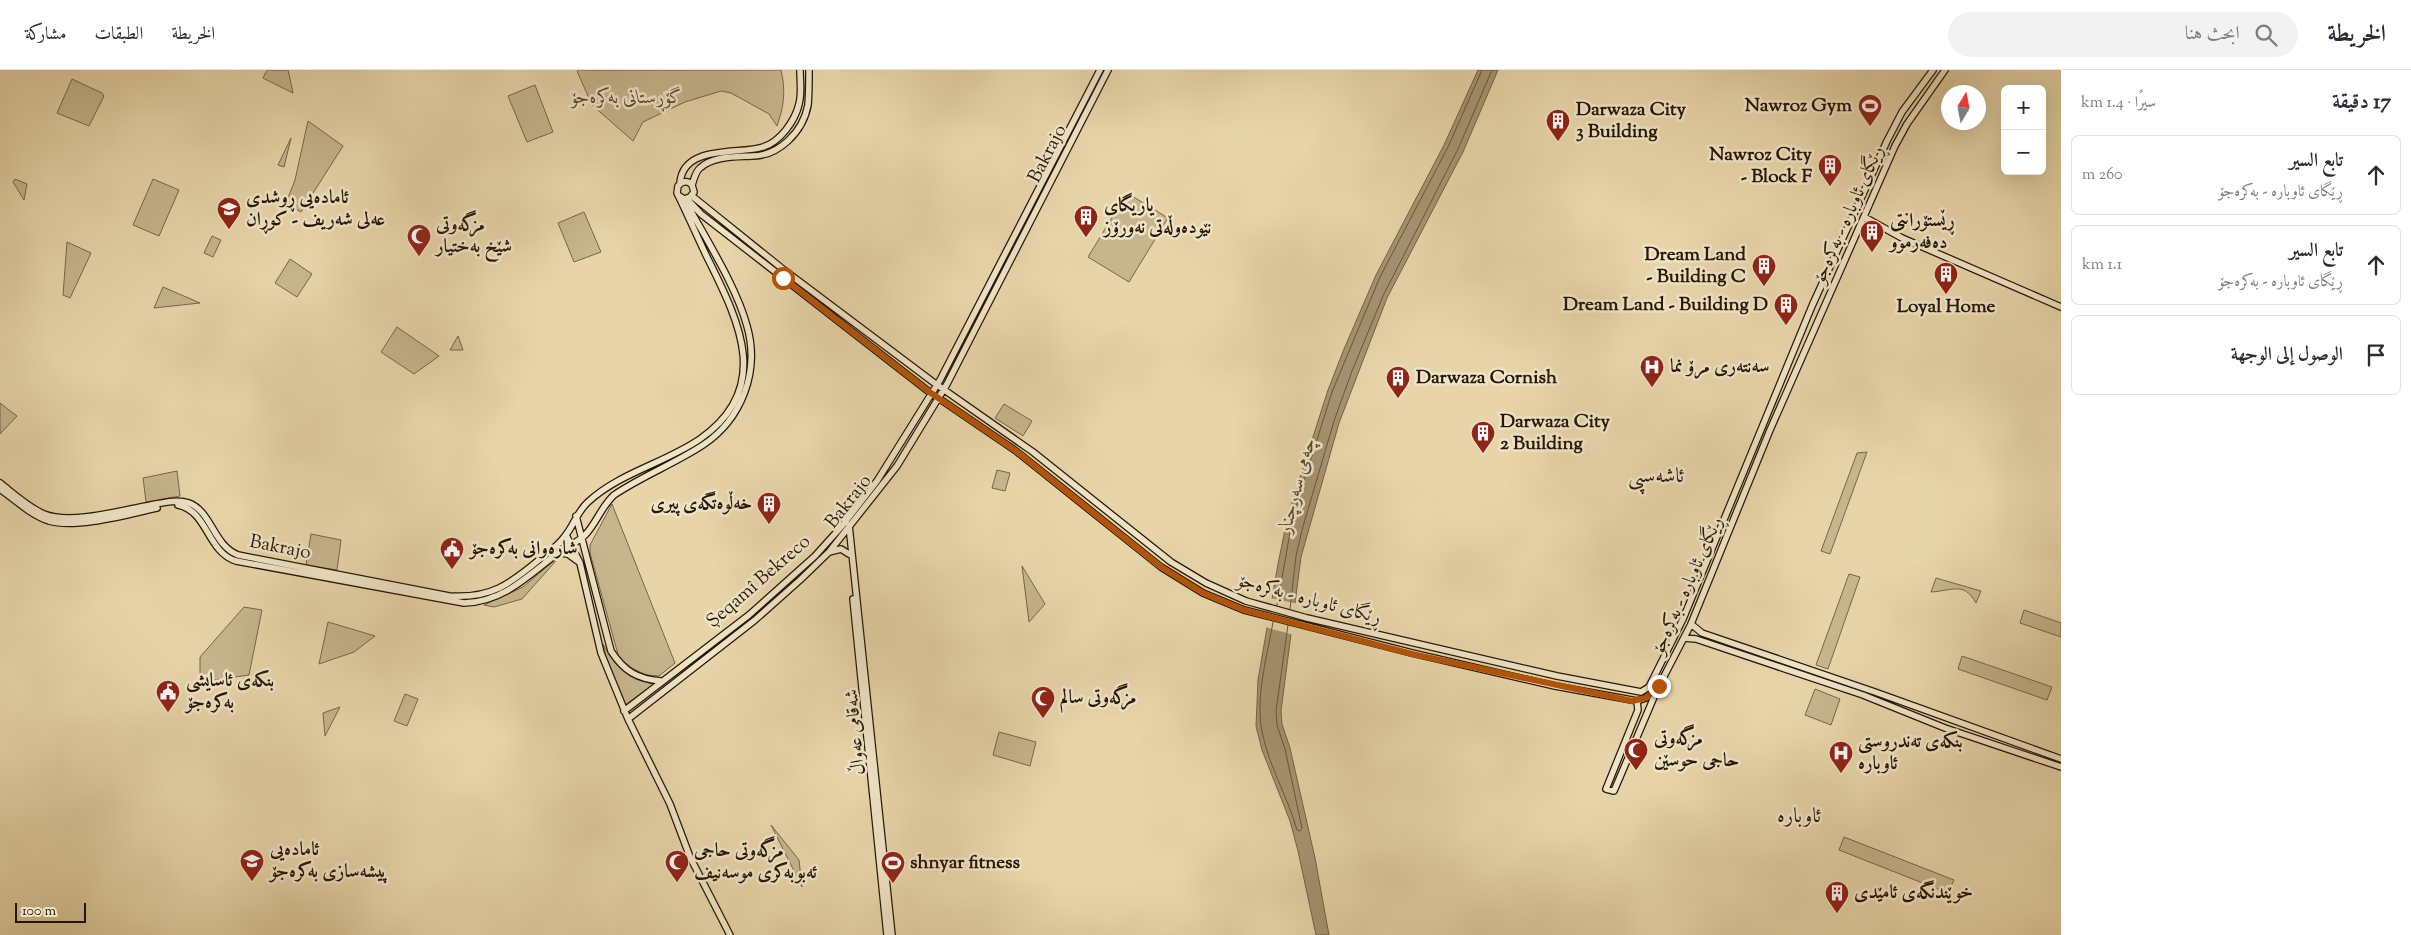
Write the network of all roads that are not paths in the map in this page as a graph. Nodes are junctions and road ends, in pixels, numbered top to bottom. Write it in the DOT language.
graph roads {
  1 [pos="800,70"];
  2 [pos="809,70"];
  3 [pos="1100,70"];
  4 [pos="1108,70"];
  5 [pos="1932,70"];
  6 [pos="1945,70"];
  7 [pos="1918,90"];
  8 [pos="1925,97"];
  9 [pos="1898,119"];
  10 [pos="1907,124"];
  11 [pos="680,184"];
  12 [pos="692,185"];
  13 [pos="678,195"];
  14 [pos="688,198"];
  15 [pos="1866,218"];
  16 [pos="738,302"];
  17 [pos="731,305"];
  18 [pos="833,307"];
  19 [pos="2061,307"];
  20 [pos="828,313"];
  21 [pos="937,385"];
  22 [pos="944,389"];
  23 [pos="932,394"];
  24 [pos="938,398"];
  25 [pos="1768,412"];
  26 [pos="1776,417"];
  27 [pos="1762,426"];
  28 [pos="1770,430"];
  29 [pos="0,483"];
  30 [pos="0,490"];
  31 [pos="601,492"];
  32 [pos="608,500"];
  33 [pos="576,516"];
  34 [pos="846,526"];
  35 [pos="566,535"];
  36 [pos="581,539"];
  37 [pos="834,540"];
  38 [pos="572,544"];
  39 [pos="828,552"];
  40 [pos="556,554"];
  41 [pos="849,554"];
  42 [pos="580,563"];
  43 [pos="1683,619"];
  44 [pos="1315,620"];
  45 [pos="1690,626"];
  46 [pos="1313,627"];
  47 [pos="1684,638"];
  48 [pos="1557,676"];
  49 [pos="661,681"];
  50 [pos="1555,686"];
  51 [pos="1659,686"];
  52 [pos="637,701"];
  53 [pos="1637,701"];
  54 [pos="642,708"];
  55 [pos="1925,710"];
  56 [pos="624,711"];
  57 [pos="628,718"];
  58 [pos="1922,719"];
  59 [pos="2061,759"];
  60 [pos="2061,767"];
  61 [pos="730,935"];
  62 [pos="887,935"];
  63 [pos="892,935"];
  1 -- 11 [label="main road"];
  2 -- 12 [label="main road"];
  3 -- 21 [label="main road"];
  4 -- 22 [label="main road, Bakrajo"];
  5 -- 7 [label="main road, ڕێگای ئاوبارە - بەکرەجۆ"];
  6 -- 8 [label="main road, ڕێگای ئاوبارە - بەکرەجۆ"];
  7 -- 8 [label="main road"];
  7 -- 9 [label="main road, ڕێگای ئاوبارە - بەکرەجۆ"];
  8 -- 10 [label="main road, ڕێگای ئاوبارە - بەکرەجۆ"];
  9 -- 10 [label="main road"];
  9 -- 25 [label="main road, ڕێگای ئاوبارە - بەکرەجۆ"];
  10 -- 15 [label="main road, ڕێگای ئاوبارە - بەکرەجۆ"];
  11 -- 12 [label="main road"];
  11 -- 13 [label="main road"];
  12 -- 14 [label="main road"];
  13 -- 14 [label="main road"];
  13 -- 17 [label="main road, Bakrajo"];
  14 -- 16 [label="main road"];
  14 -- 18 [label="main road"];
  14 -- 20 [label="main road"];
  15 -- 19 [label="main road"];
  15 -- 26 [label="main road, ڕێگای ئاوبارە - بەکرەجۆ"];
  16 -- 17 [label="main road"];
  16 -- 32 [label="main road"];
  17 -- 31 [label="main road, Bakrajo"];
  18 -- 20 [label="main road"];
  18 -- 21 [label="main road"];
  20 -- 23 [label="main road"];
  21 -- 22 [label="main road, ڕێگای ئاوبارە - بەکرەجۆ"];
  21 -- 23 [label="main road"];
  22 -- 24 [label="main road, Bakrajo"];
  22 -- 44 [label="main road, ڕێگای ئاوبارە - بەکرەجۆ"];
  23 -- 24 [label="main road, ڕێگای ئاوبارە - بەکرەجۆ"];
  23 -- 34 [label="main road"];
  24 -- 34 [label="main road, Bakrajo"];
  24 -- 46 [label="main road, ڕێگای ئاوبارە - بەکرەجۆ"];
  25 -- 26 [label="main road"];
  25 -- 27 [label="main road, ڕێگای ئاوبارە - بەکرەجۆ"];
  26 -- 28 [label="main road, ڕێگای ئاوبارە - بەکرەجۆ"];
  27 -- 28 [label="main road"];
  27 -- 43 [label="main road, ڕێگای ئاوبارە - بەکرەجۆ"];
  28 -- 45 [label="main road, ڕێگای ئاوبارە - بەکرەجۆ"];
  29 -- 35 [label="main road, Bakrajo"];
  30 -- 40 [label="main road, Bakrajo"];
  31 -- 32 [label="main road"];
  31 -- 33 [label="main road, Bakrajo"];
  32 -- 36 [label="main road"];
  33 -- 35 [label="main road, Bakrajo"];
  33 -- 36 [label="main road"];
  34 -- 37 [label="main road, Bakrajo"];
  34 -- 41 [label="main road, شەقامی عەواڵ"];
  34 -- 63 [label="main road, شەقامی عەواڵ"];
  35 -- 38 [label="main road"];
  36 -- 38 [label="main road, Bakrajo"];
  36 -- 49 [label="main road"];
  37 -- 39 [label="main road, Bakrajo"];
  37 -- 49 [label="main road, Şeqamî Bekreco"];
  38 -- 40 [label="main road, Bakrajo"];
  38 -- 42 [label="main road"];
  39 -- 41 [label="main road"];
  39 -- 54 [label="main road, Bakrajo"];
  40 -- 42 [label="main road"];
  41 -- 62 [label="main road, شەقامی عەواڵ"];
  42 -- 56 [label="main road"];
  43 -- 45 [label="main road"];
  43 -- 48 [label="main road, ڕێگای ئاوبارە - بەکرەجۆ"];
  44 -- 46 [label="main road"];
  44 -- 48 [label="main road, ڕێگای ئاوبارە - بەکرەجۆ"];
  45 -- 47 [label="main road, ڕێگای ئاوبارە - بەکرەجۆ"];
  45 -- 55 [label="main road"];
  46 -- 50 [label="main road, ڕێگای ئاوبارە - بەکرەجۆ"];
  47 -- 51 [label="main road, ڕێگای ئاوبارە - بەکرەجۆ"];
  47 -- 58 [label="main road"];
  48 -- 50 [label="main road"];
  49 -- 52 [label="main road, Şeqamî Bekreco"];
  50 -- 53 [label="main road, ڕێگای ئاوبارە - بەکرەجۆ"];
  51 -- 53 [label="main road, ڕێگای ئاوبارە - بەکرەجۆ"];
  51 -- 53 [label="main road"];
  52 -- 54 [label="main road"];
  52 -- 56 [label="main road, Şeqamî Bekreco"];
  54 -- 57 [label="main road, Bakrajo"];
  55 -- 58 [label="main road"];
  55 -- 59 [label="main road"];
  56 -- 57 [label="main road"];
  57 -- 61 [label="main road"];
  58 -- 60 [label="main road"];
}
